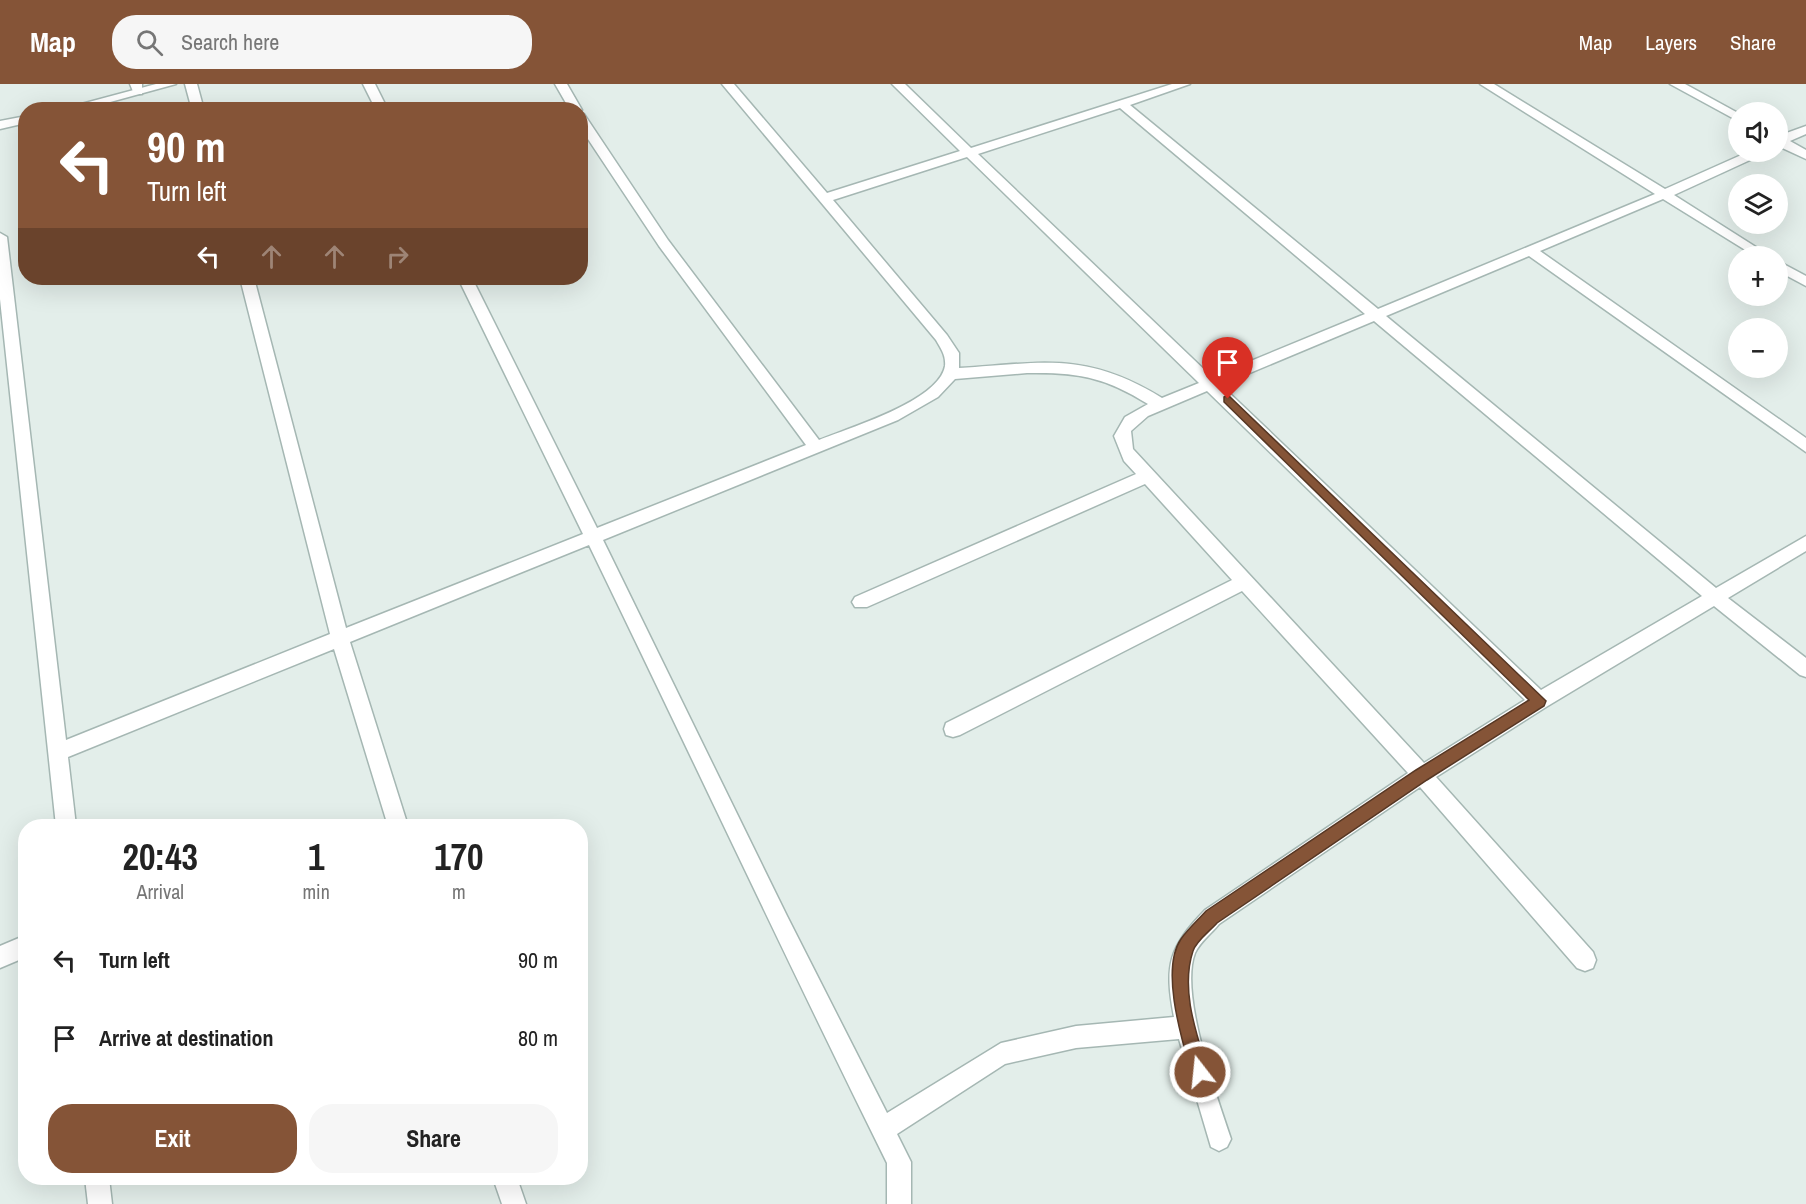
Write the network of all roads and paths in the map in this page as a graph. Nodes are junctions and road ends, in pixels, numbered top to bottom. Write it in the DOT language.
graph roads {
  1 [pos="170,84"];
  2 [pos="191,84"];
  3 [pos="369,84"];
  4 [pos="561,84"];
  5 [pos="728,84"];
  6 [pos="898,84"];
  7 [pos="1184,84"];
  8 [pos="1486,84"];
  9 [pos="1676,84"];
  10 [pos="137,88"];
  11 [pos="91,102"];
  12 [pos="196,102"];
  13 [pos="378,102"];
  14 [pos="571,102"];
  15 [pos="1122,104"];
  16 [pos="1728,113"];
  17 [pos="18,121"];
  18 [pos="0,125"];
  19 [pos="588,130"];
  20 [pos="1806,130"];
  21 [pos="1788,137"];
  22 [pos="1788,146"];
  23 [pos="971,151"];
  24 [pos="1806,155"];
  25 [pos="1735,162"];
  26 [pos="1663,195"];
  27 [pos="825,198"];
  28 [pos="0,237"];
  29 [pos="1747,246"];
  30 [pos="1530,250"];
  31 [pos="1788,271"];
  32 [pos="1806,282"];
  33 [pos="249,285"];
  34 [pos="468,285"];
  35 [pos="1373,314"];
  36 [pos="949,374"];
  37 [pos="1211,384"];
  38 [pos="1160,404"];
  39 [pos="815,446"];
  40 [pos="1806,446"];
  41 [pos="1148,476"];
  42 [pos="593,536"];
  43 [pos="1806,543"];
  44 [pos="1243,582"];
  45 [pos="1715,597"];
  46 [pos="861,602"];
  47 [pos="340,638"];
  48 [pos="1806,669"];
  49 [pos="1539,701"];
  50 [pos="953,729"];
  51 [pos="60,751"];
  52 [pos="1422,775"];
  53 [pos="65,819"];
  54 [pos="396,819"];
  55 [pos="18,949"];
  56 [pos="0,957"];
  57 [pos="1585,960"];
  58 [pos="1186,1027"];
  59 [pos="882,1130"];
  60 [pos="1219,1139"];
  61 [pos="98,1185"];
  62 [pos="508,1185"];
  63 [pos="100,1204"];
  64 [pos="514,1204"];
  65 [pos="899,1204"];
  1 -- 10 [label="street"];
  2 -- 12 [label="street"];
  3 -- 13 [label="street"];
  4 -- 14 [label="street"];
  5 -- 27 [label="street"];
  6 -- 23 [label="street"];
  7 -- 15 [label="street"];
  8 -- 26 [label="street"];
  9 -- 16 [label="street"];
  10 -- 11 [label="street"];
  15 -- 23 [label="street"];
  15 -- 35 [label="street"];
  17 -- 18 [label="street"];
  19 -- 39 [label="street"];
  20 -- 21 [label="street"];
  22 -- 24 [label="street"];
  23 -- 27 [label="street"];
  23 -- 37 [label="street"];
  25 -- 26 [label="street"];
  26 -- 29 [label="street"];
  26 -- 30 [label="street"];
  27 -- 36 [label="street"];
  28 -- 51 [label="street"];
  30 -- 35 [label="street"];
  30 -- 40 [label="street"];
  31 -- 32 [label="street"];
  33 -- 47 [label="street"];
  34 -- 42 [label="street"];
  35 -- 37 [label="street"];
  35 -- 45 [label="street"];
  36 -- 38 [label="street"];
  36 -- 39 [label="street"];
  37 -- 38 [label="street"];
  37 -- 49 [label="street"];
  38 -- 41 [label="street"];
  39 -- 42 [label="street"];
  41 -- 44 [label="street"];
  41 -- 46 [label="street"];
  42 -- 47 [label="street"];
  42 -- 59 [label="street"];
  43 -- 45 [label="street"];
  44 -- 50 [label="street"];
  44 -- 52 [label="street"];
  45 -- 48 [label="street"];
  45 -- 49 [label="street"];
  47 -- 51 [label="street"];
  47 -- 54 [label="street"];
  49 -- 52 [label="street"];
  51 -- 53 [label="street"];
  52 -- 57 [label="street"];
  52 -- 58 [label="street"];
  55 -- 56 [label="street"];
  58 -- 59 [label="street"];
  58 -- 60 [label="street"];
  59 -- 65 [label="street"];
  61 -- 63 [label="street"];
  62 -- 64 [label="street"];
}
